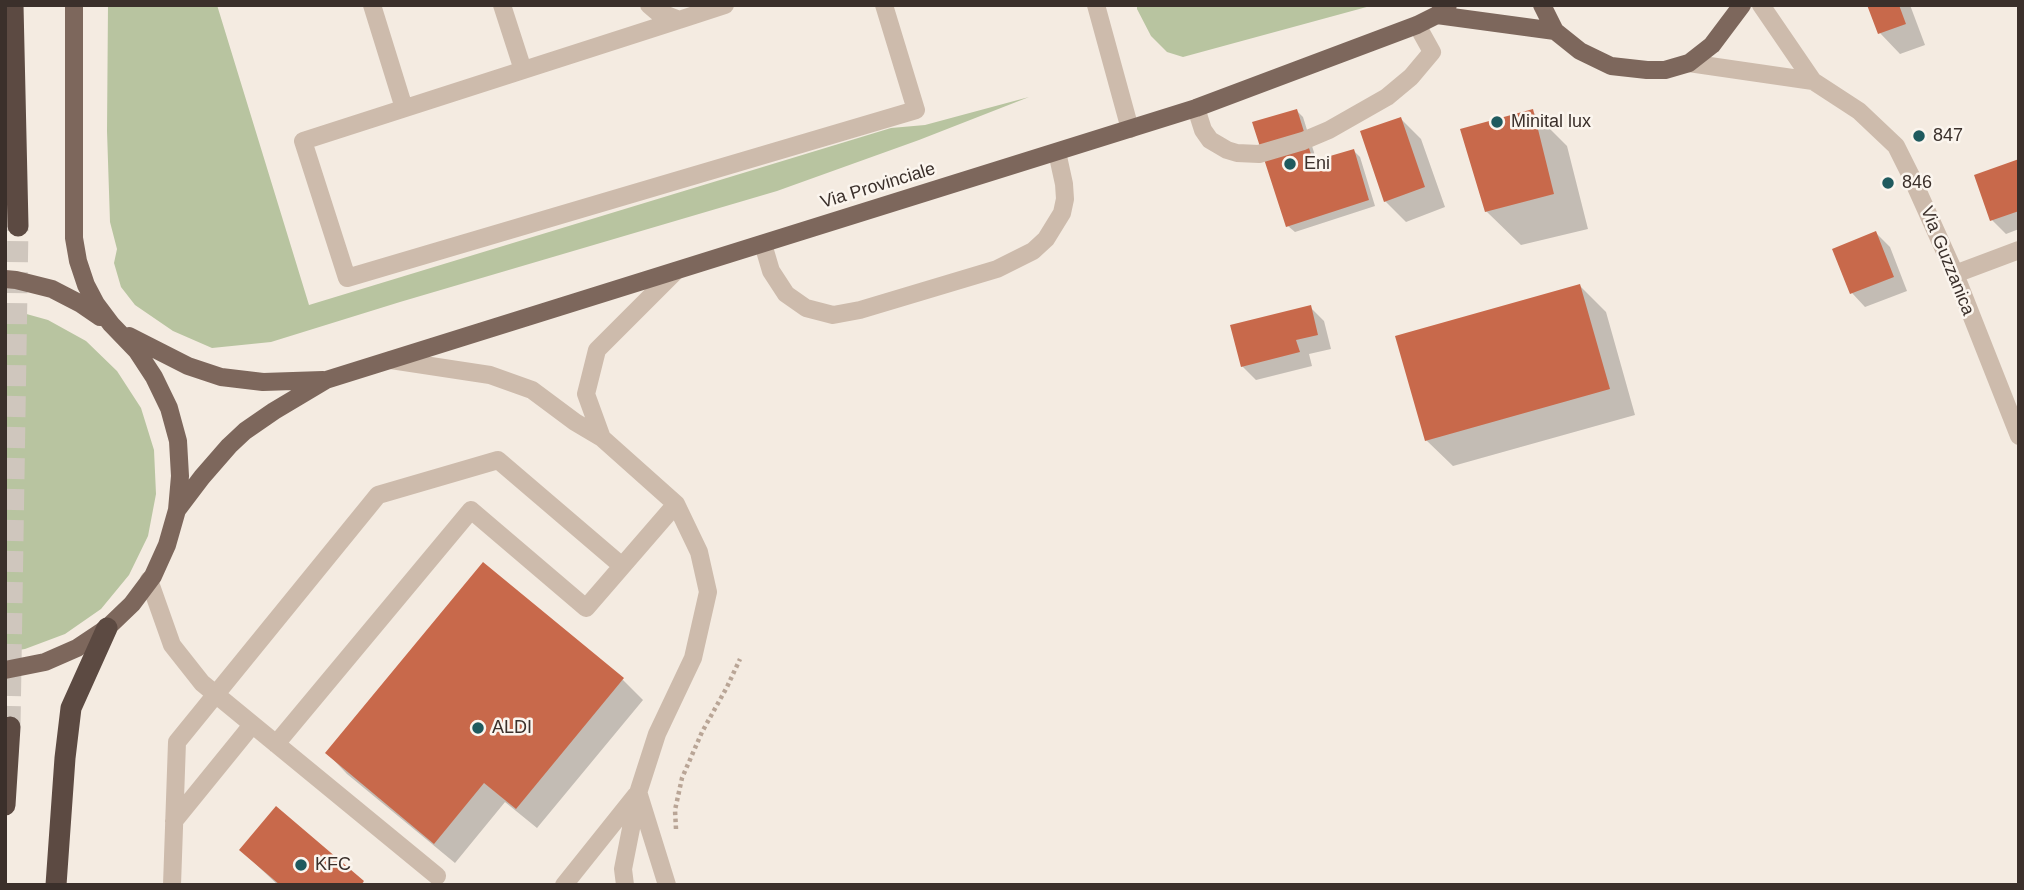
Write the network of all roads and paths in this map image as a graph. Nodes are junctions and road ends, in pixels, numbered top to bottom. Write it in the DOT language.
graph roads {
  1 [pos="13,5"];
  2 [pos="74,5"];
  3 [pos="372,5"];
  4 [pos="502,5"];
  5 [pos="649,5"];
  6 [pos="725,5"];
  7 [pos="884,5"];
  8 [pos="1096,5"];
  9 [pos="1542,5"];
  10 [pos="1742,5"];
  11 [pos="1761,5"];
  12 [pos="1442,10"];
  13 [pos="679,20"];
  14 [pos="1417,25"];
  15 [pos="1555,31"];
  16 [pos="1689,63"];
  17 [pos="523,70"];
  18 [pos="1813,81"];
  19 [pos="404,108"];
  20 [pos="1196,108"];
  21 [pos="1130,129"];
  22 [pos="1057,152"];
  23 [pos="18,226"];
  24 [pos="763,244"];
  25 [pos="2019,250"];
  26 [pos="676,271"];
  27 [pos="1955,274"];
  28 [pos="5,279"];
  29 [pos="111,324"];
  30 [pos="391,360"];
  31 [pos="326,380"];
  32 [pos="2019,436"];
  33 [pos="602,438"];
  34 [pos="676,504"];
  35 [pos="177,510"];
  36 [pos="622,566"];
  37 [pos="149,580"];
  38 [pos="107,628"];
  39 [pos="740,659"];
  40 [pos="5,670"];
  41 [pos="216,695"];
  42 [pos="252,725"];
  43 [pos="10,727"];
  44 [pos="276,744"];
  45 [pos="638,793"];
  46 [pos="5,805"];
  47 [pos="174,821"];
  48 [pos="677,839"];
  49 [pos="438,882"];
  50 [pos="56,885"];
  51 [pos="172,885"];
  52 [pos="564,885"];
  53 [pos="625,885"];
  54 [pos="667,885"];
  1 -- 23 [label="highway"];
  2 -- 29 [label="main road"];
  3 -- 19 [label="street"];
  4 -- 17 [label="street"];
  5 -- 13 [label="street"];
  6 -- 13 [label="street"];
  7 -- 19 [label="street"];
  8 -- 21 [label="street"];
  9 -- 15 [label="main road, Via Provinciale"];
  10 -- 16 [label="main road"];
  11 -- 18 [label="street, Via Guzzanica"];
  12 -- 14 [label="main road, Via Provinciale"];
  12 -- 15 [label="main road, Via Provinciale"];
  13 -- 17 [label="street"];
  14 -- 20 [label="main road, Via Provinciale"];
  14 -- 20 [label="street"];
  15 -- 16 [label="main road, Via Provinciale"];
  16 -- 18 [label="street, Via Guzzanica"];
  17 -- 19 [label="street"];
  18 -- 27 [label="street, Via Guzzanica"];
  20 -- 21 [label="main road, Via Provinciale"];
  21 -- 22 [label="main road, Via Provinciale"];
  22 -- 24 [label="main road, Via Provinciale"];
  22 -- 24 [label="street"];
  24 -- 26 [label="main road, Via Provinciale"];
  25 -- 27 [label="street"];
  26 -- 30 [label="main road, Via Provinciale"];
  26 -- 33 [label="street"];
  27 -- 32 [label="street, Via Guzzanica"];
  28 -- 29 [label="main road"];
  29 -- 31 [label="main road"];
  29 -- 35 [label="main road"];
  30 -- 31 [label="main road, Via Provinciale"];
  30 -- 33 [label="street"];
  31 -- 35 [label="main road"];
  33 -- 34 [label="street"];
  34 -- 36 [label="street"];
  34 -- 45 [label="street"];
  35 -- 37 [label="main road"];
  36 -- 41 [label="street"];
  36 -- 44 [label="street"];
  37 -- 38 [label="main road"];
  37 -- 41 [label="street"];
  38 -- 40 [label="main road"];
  38 -- 50 [label="highway"];
  39 -- 48 [label="path"];
  41 -- 42 [label="street"];
  41 -- 47 [label="street"];
  42 -- 44 [label="street"];
  42 -- 47 [label="street"];
  43 -- 46 [label="highway"];
  44 -- 49 [label="street"];
  45 -- 52 [label="street"];
  45 -- 53 [label="street"];
  45 -- 54 [label="street"];
  47 -- 51 [label="street"];
}
